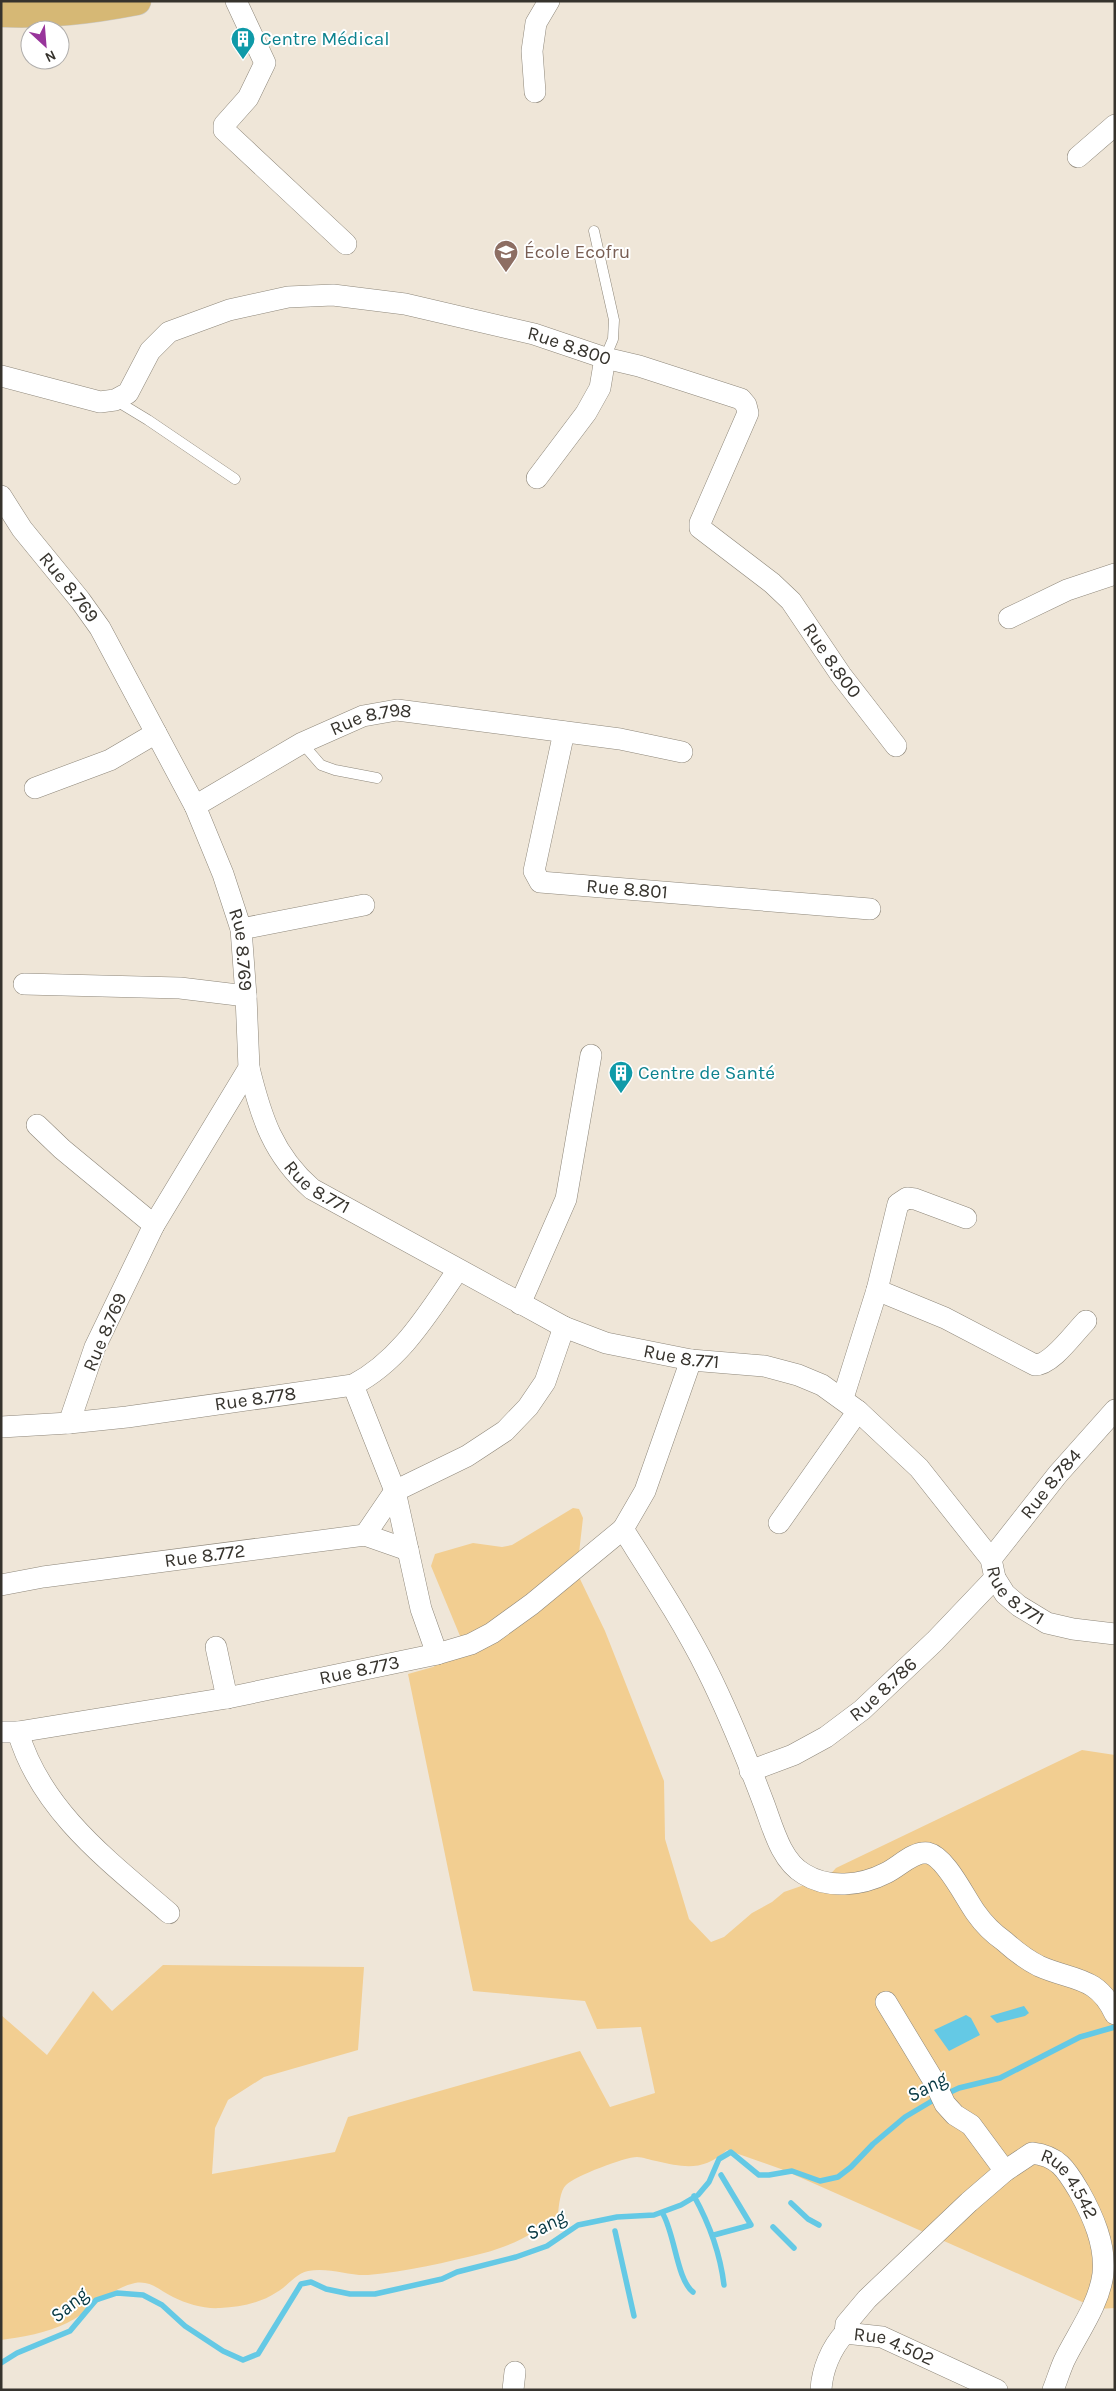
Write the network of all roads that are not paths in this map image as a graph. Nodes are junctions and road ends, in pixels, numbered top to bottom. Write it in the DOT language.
graph roads {
  1 [pos="137,1"];
  2 [pos="236,1"];
  3 [pos="549,1"];
  4 [pos="1,13"];
  5 [pos="536,92"];
  6 [pos="1115,125"];
  7 [pos="1078,157"];
  8 [pos="594,231"];
  9 [pos="346,244"];
  10 [pos="605,358"];
  11 [pos="1,376"];
  12 [pos="115,400"];
  13 [pos="537,478"];
  14 [pos="235,479"];
  15 [pos="2,498"];
  16 [pos="1115,574"];
  17 [pos="1009,618"];
  18 [pos="564,732"];
  19 [pos="156,733"];
  20 [pos="302,743"];
  21 [pos="896,746"];
  22 [pos="682,752"];
  23 [pos="377,778"];
  24 [pos="35,788"];
  25 [pos="196,806"];
  26 [pos="364,905"];
  27 [pos="870,909"];
  28 [pos="241,929"];
  29 [pos="24,984"];
  30 [pos="246,996"];
  31 [pos="592,1055"];
  32 [pos="249,1068"];
  33 [pos="37,1125"];
  34 [pos="966,1218"];
  35 [pos="154,1225"];
  36 [pos="458,1270"];
  37 [pos="878,1290"];
  38 [pos="520,1304"];
  39 [pos="1086,1321"];
  40 [pos="564,1327"];
  41 [pos="691,1360"];
  42 [pos="353,1385"];
  43 [pos="850,1404"];
  44 [pos="1115,1410"];
  45 [pos="69,1423"];
  46 [pos="1,1426"];
  47 [pos="395,1491"];
  48 [pos="779,1523"];
  49 [pos="623,1529"];
  50 [pos="365,1534"];
  51 [pos="408,1550"];
  52 [pos="993,1569"];
  53 [pos="1,1585"];
  54 [pos="1115,1634"];
  55 [pos="216,1647"];
  56 [pos="438,1654"];
  57 [pos="227,1698"];
  58 [pos="10,1732"];
  59 [pos="750,1771"];
  60 [pos="169,1913"];
  61 [pos="886,2002"];
  62 [pos="1115,2014"];
  63 [pos="1006,2171"];
  64 [pos="845,2334"];
  65 [pos="821,2390"];
  66 [pos="997,2390"];
  67 [pos="1053,2390"];
  1 -- 4 [label="main road"];
  2 -- 9 [label="street"];
  3 -- 5 [label="street"];
  6 -- 7 [label="street"];
  8 -- 10 [label="lane"];
  10 -- 12 [label="street, Rue 8.800"];
  10 -- 13 [label="street"];
  10 -- 21 [label="street, Rue 8.800"];
  11 -- 12 [label="street"];
  12 -- 14 [label="lane"];
  15 -- 19 [label="street, Rue 8.769"];
  16 -- 17 [label="street"];
  18 -- 20 [label="street, Rue 8.798"];
  18 -- 22 [label="street, Rue 8.798"];
  18 -- 27 [label="street, Rue 8.801"];
  19 -- 24 [label="street"];
  19 -- 25 [label="street, Rue 8.769"];
  20 -- 23 [label="lane"];
  20 -- 25 [label="street, Rue 8.798"];
  25 -- 28 [label="street, Rue 8.769"];
  26 -- 28 [label="street"];
  28 -- 30 [label="street, Rue 8.769"];
  29 -- 30 [label="street"];
  30 -- 32 [label="street, Rue 8.769"];
  31 -- 38 [label="street"];
  32 -- 35 [label="street, Rue 8.769"];
  32 -- 36 [label="street, Rue 8.771"];
  33 -- 35 [label="street"];
  34 -- 37 [label="street"];
  35 -- 45 [label="street, Rue 8.769"];
  36 -- 38 [label="street, Rue 8.771"];
  36 -- 42 [label="street, Rue 8.778"];
  37 -- 39 [label="street"];
  37 -- 43 [label="street"];
  38 -- 40 [label="street, Rue 8.771"];
  40 -- 41 [label="street, Rue 8.771"];
  40 -- 47 [label="street"];
  41 -- 43 [label="street, Rue 8.771"];
  41 -- 49 [label="street"];
  42 -- 45 [label="street, Rue 8.778"];
  42 -- 47 [label="street"];
  43 -- 48 [label="street"];
  43 -- 52 [label="street, Rue 8.771"];
  44 -- 52 [label="street, Rue 8.784"];
  45 -- 46 [label="street, Rue 8.778"];
  47 -- 50 [label="street"];
  47 -- 51 [label="street"];
  49 -- 56 [label="street, Rue 8.773"];
  49 -- 59 [label="street"];
  50 -- 51 [label="street, Rue 8.772"];
  50 -- 53 [label="street, Rue 8.772"];
  51 -- 56 [label="street"];
  52 -- 54 [label="street, Rue 8.771"];
  52 -- 59 [label="street, Rue 8.786"];
  55 -- 57 [label="street"];
  56 -- 57 [label="street, Rue 8.773"];
  57 -- 58 [label="street, Rue 8.773"];
  58 -- 60 [label="street"];
  59 -- 62 [label="street"];
  61 -- 63 [label="street"];
  63 -- 64 [label="street, Rue 4.542"];
  63 -- 67 [label="street, Rue 4.542"];
  64 -- 65 [label="street, Rue 4.502"];
  64 -- 66 [label="street, Rue 4.502"];
}
